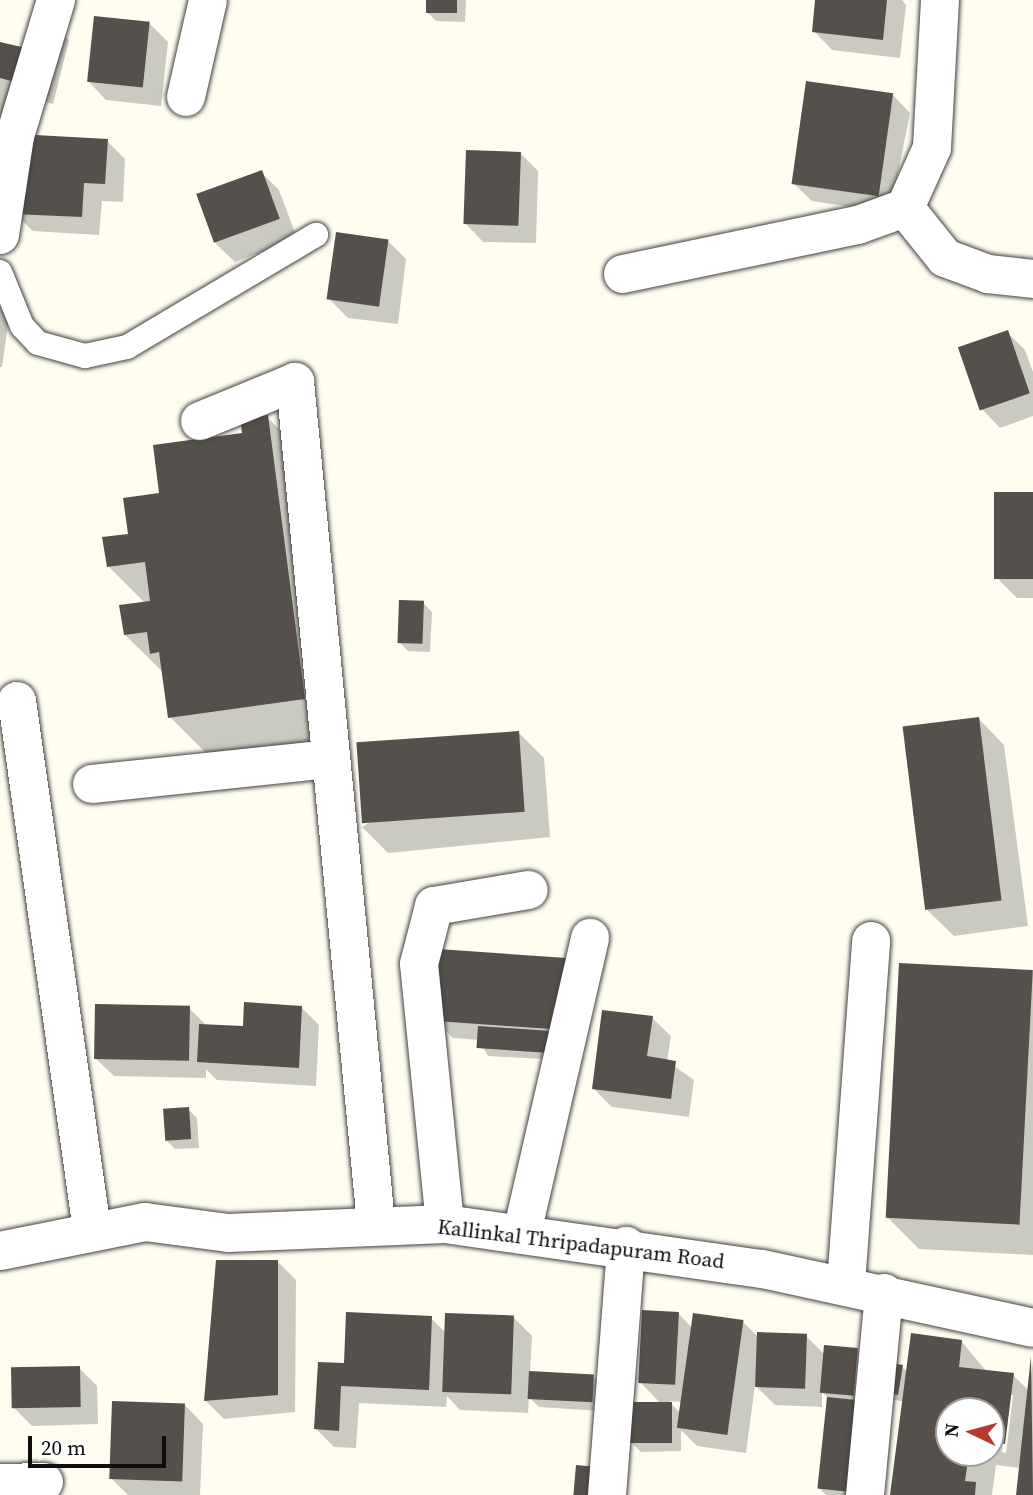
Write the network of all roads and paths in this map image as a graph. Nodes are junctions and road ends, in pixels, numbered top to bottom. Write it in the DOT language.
graph roads {
  1 [pos="56,0"];
  2 [pos="208,0"];
  3 [pos="940,0"];
  4 [pos="186,97"];
  5 [pos="905,208"];
  6 [pos="0,235"];
  7 [pos="316,235"];
  8 [pos="0,272"];
  9 [pos="623,274"];
  10 [pos="1033,279"];
  11 [pos="200,421"];
  12 [pos="17,701"];
  13 [pos="331,760"];
  14 [pos="92,784"];
  15 [pos="529,890"];
  16 [pos="590,938"];
  17 [pos="871,941"];
  18 [pos="376,1223"];
  19 [pos="444,1224"];
  20 [pos="92,1230"];
  21 [pos="522,1233"];
  22 [pos="626,1246"];
  23 [pos="0,1251"];
  24 [pos="846,1284"];
  25 [pos="884,1293"];
  26 [pos="1033,1328"];
  27 [pos="44,1482"];
  28 [pos="0,1483"];
  29 [pos="607,1495"];
  30 [pos="865,1495"];
  1 -- 6 [label="street"];
  2 -- 4 [label="street"];
  3 -- 5 [label="street"];
  5 -- 9 [label="street"];
  5 -- 10 [label="street"];
  7 -- 8 [label="lane"];
  11 -- 13 [label="street"];
  12 -- 20 [label="street"];
  13 -- 14 [label="street"];
  13 -- 18 [label="street"];
  15 -- 19 [label="street"];
  16 -- 21 [label="street"];
  17 -- 24 [label="street"];
  18 -- 19 [label="street, Kallinkal Thripadapuram Road"];
  18 -- 20 [label="street, Kallinkal Thripadapuram Road"];
  19 -- 21 [label="street, Kallinkal Thripadapuram Road"];
  20 -- 23 [label="street, Kallinkal Thripadapuram Road"];
  21 -- 22 [label="street, Kallinkal Thripadapuram Road"];
  22 -- 24 [label="street, Kallinkal Thripadapuram Road"];
  22 -- 29 [label="street"];
  24 -- 25 [label="street, Kallinkal Thripadapuram Road"];
  25 -- 26 [label="street, Kallinkal Thripadapuram Road"];
  25 -- 30 [label="street"];
  27 -- 28 [label="street"];
}
